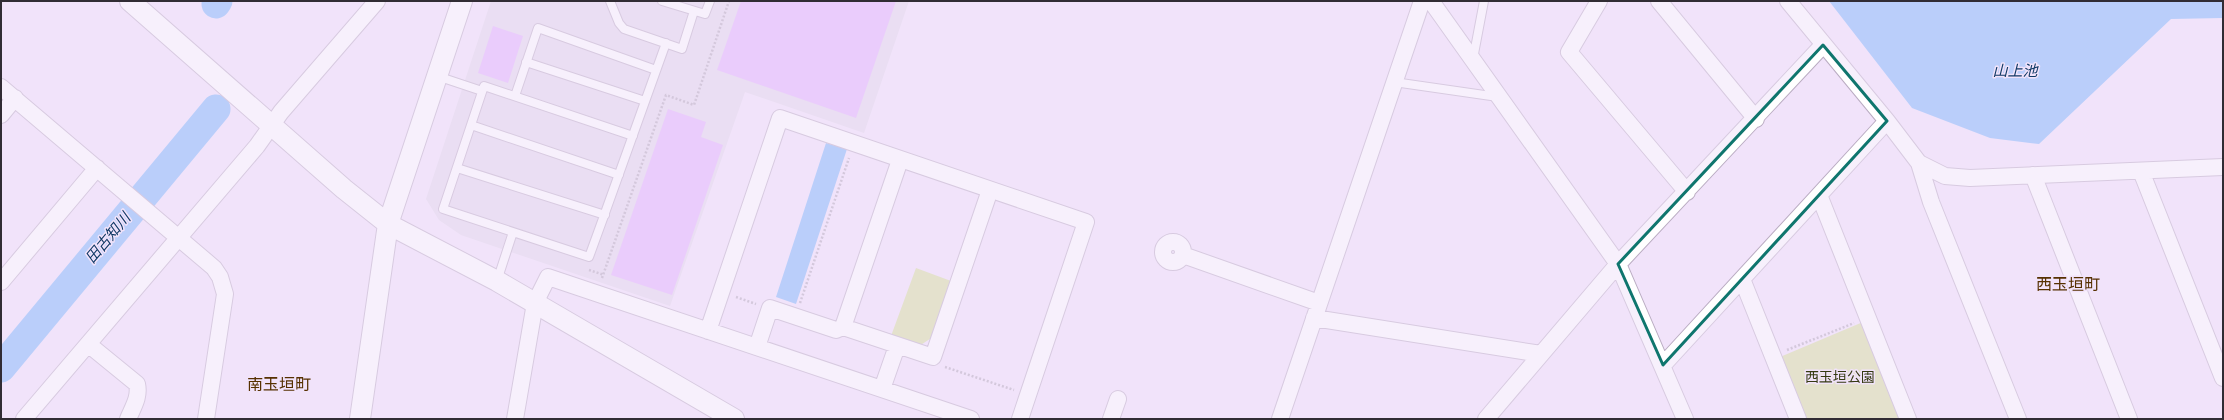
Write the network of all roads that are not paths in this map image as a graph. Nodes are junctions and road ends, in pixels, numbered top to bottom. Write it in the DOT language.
graph roads {
  1 [pos="130,1"];
  2 [pos="377,1"];
  3 [pos="462,1"];
  4 [pos="610,1"];
  5 [pos="662,1"];
  6 [pos="710,1"];
  7 [pos="1422,1"];
  8 [pos="1431,1"];
  9 [pos="1484,1"];
  10 [pos="1599,1"];
  11 [pos="1659,1"];
  12 [pos="1788,1"];
  13 [pos="694,11"];
  14 [pos="666,43"];
  15 [pos="1823,45"];
  16 [pos="1473,61"];
  17 [pos="526,62"];
  18 [pos="656,70"];
  19 [pos="437,76"];
  20 [pos="1394,82"];
  21 [pos="1,87"];
  22 [pos="482,91"];
  23 [pos="515,96"];
  24 [pos="1498,97"];
  25 [pos="15,98"];
  26 [pos="645,101"];
  27 [pos="1,115"];
  28 [pos="1756,119"];
  29 [pos="1887,121"];
  30 [pos="271,124"];
  31 [pos="471,125"];
  32 [pos="633,136"];
  33 [pos="900,160"];
  34 [pos="1919,163"];
  35 [pos="2223,167"];
  36 [pos="97,168"];
  37 [pos="457,168"];
  38 [pos="2141,171"];
  39 [pos="619,174"];
  40 [pos="2033,175"];
  41 [pos="990,190"];
  42 [pos="1687,192"];
  43 [pos="1820,195"];
  44 [pos="605,215"];
  45 [pos="388,224"];
  46 [pos="513,232"];
  47 [pos="178,236"];
  48 [pos="1183,255"];
  49 [pos="1618,264"];
  50 [pos="1742,279"];
  51 [pos="497,281"];
  52 [pos="1,282"];
  53 [pos="535,303"];
  54 [pos="1319,303"];
  55 [pos="1314,318"];
  56 [pos="843,327"];
  57 [pos="708,331"];
  58 [pos="88,344"];
  59 [pos="897,346"];
  60 [pos="757,348"];
  61 [pos="1541,354"];
  62 [pos="1663,365"];
  63 [pos="2223,378"];
  64 [pos="882,389"];
  65 [pos="1118,399"];
  66 [pos="937,414"];
  67 [pos="24,419"];
  68 [pos="128,419"];
  69 [pos="206,419"];
  70 [pos="360,419"];
  71 [pos="514,419"];
  72 [pos="734,419"];
  73 [pos="971,419"];
  74 [pos="1020,419"];
  75 [pos="1111,419"];
  76 [pos="1280,419"];
  77 [pos="1486,419"];
  78 [pos="1685,419"];
  79 [pos="1798,419"];
  80 [pos="1908,419"];
  81 [pos="2018,419"];
  82 [pos="2130,419"];
  1 -- 30 [label="street"];
  2 -- 30 [label="street"];
  3 -- 19 [label="street"];
  4 -- 14 [label="lane"];
  5 -- 13 [label="lane"];
  6 -- 13 [label="lane"];
  7 -- 20 [label="street"];
  8 -- 16 [label="street"];
  9 -- 16 [label="lane"];
  10 -- 42 [label="street"];
  11 -- 28 [label="street"];
  12 -- 15 [label="street"];
  13 -- 14 [label="lane"];
  14 -- 18 [label="lane"];
  15 -- 28 [label="street"];
  15 -- 29 [label="street"];
  16 -- 24 [label="street"];
  17 -- 18 [label="lane"];
  17 -- 23 [label="lane"];
  17 -- 26 [label="lane"];
  18 -- 26 [label="lane"];
  19 -- 22 [label="lane"];
  19 -- 45 [label="street"];
  20 -- 24 [label="lane"];
  20 -- 54 [label="street"];
  21 -- 25 [label="street"];
  22 -- 23 [label="lane"];
  22 -- 31 [label="lane"];
  23 -- 32 [label="lane"];
  24 -- 49 [label="street"];
  25 -- 27 [label="street"];
  25 -- 36 [label="street"];
  26 -- 32 [label="lane"];
  28 -- 42 [label="street"];
  29 -- 34 [label="street"];
  29 -- 43 [label="street"];
  30 -- 45 [label="street"];
  30 -- 47 [label="street"];
  31 -- 37 [label="lane"];
  31 -- 39 [label="lane"];
  32 -- 39 [label="lane"];
  33 -- 41 [label="street"];
  33 -- 56 [label="street"];
  33 -- 57 [label="street"];
  34 -- 40 [label="street"];
  34 -- 81 [label="street"];
  35 -- 38 [label="street"];
  36 -- 47 [label="street"];
  36 -- 52 [label="street"];
  37 -- 44 [label="lane"];
  37 -- 46 [label="lane"];
  38 -- 40 [label="street"];
  38 -- 63 [label="street"];
  39 -- 44 [label="lane"];
  40 -- 82 [label="street"];
  41 -- 59 [label="street"];
  41 -- 74 [label="street"];
  42 -- 49 [label="street"];
  43 -- 50 [label="street"];
  43 -- 80 [label="street"];
  44 -- 46 [label="lane"];
  45 -- 51 [label="street"];
  45 -- 70 [label="street"];
  46 -- 51 [label="lane"];
  47 -- 58 [label="street"];
  47 -- 69 [label="street"];
  48 -- 54 [label="street"];
  49 -- 61 [label="street"];
  49 -- 62 [label="street"];
  50 -- 62 [label="street"];
  50 -- 79 [label="street"];
  51 -- 53 [label="street"];
  53 -- 57 [label="street"];
  53 -- 71 [label="street"];
  53 -- 72 [label="street"];
  54 -- 55 [label="street"];
  55 -- 61 [label="street"];
  55 -- 76 [label="street"];
  56 -- 59 [label="street"];
  56 -- 60 [label="street"];
  57 -- 60 [label="street"];
  58 -- 67 [label="street"];
  58 -- 68 [label="street"];
  59 -- 64 [label="street"];
  60 -- 64 [label="street"];
  61 -- 77 [label="street"];
  62 -- 78 [label="street"];
  64 -- 66 [label="street"];
  65 -- 75 [label="street"];
  66 -- 73 [label="street"];
}
